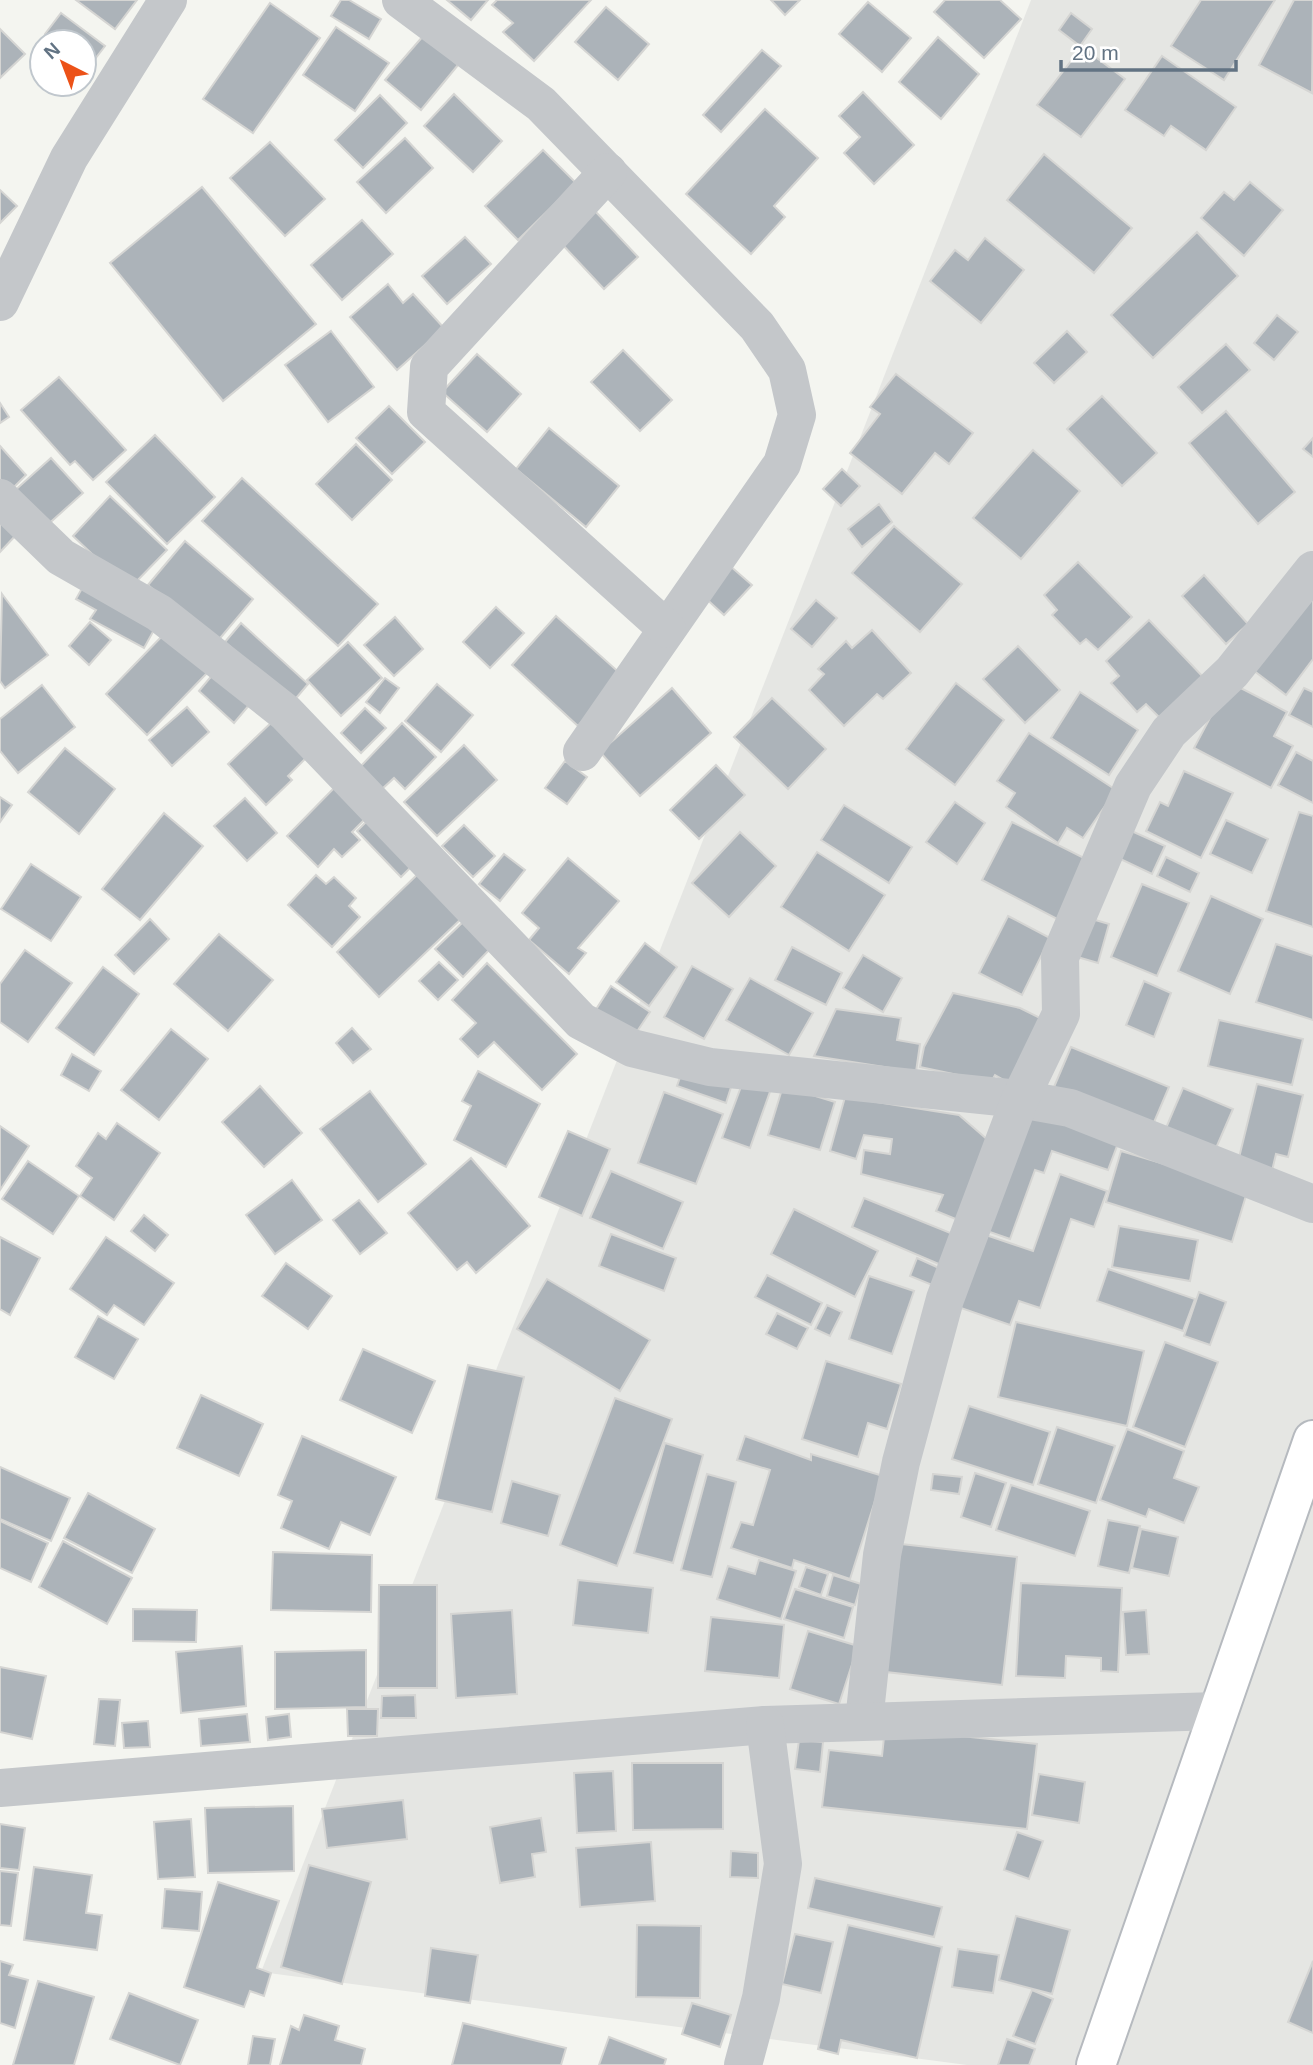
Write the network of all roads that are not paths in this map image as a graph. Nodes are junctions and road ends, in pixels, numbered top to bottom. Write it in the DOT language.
graph roads {
  1 [pos="168,0"];
  2 [pos="401,0"];
  3 [pos="608,172"];
  4 [pos="0,302"];
  5 [pos="0,498"];
  6 [pos="1313,570"];
  7 [pos="667,629"];
  8 [pos="582,752"];
  9 [pos="1020,1099"];
  10 [pos="1313,1204"];
  11 [pos="1313,1440"];
  12 [pos="1217,1711"];
  13 [pos="864,1721"];
  14 [pos="765,1725"];
  15 [pos="0,1788"];
  16 [pos="743,2065"];
  17 [pos="1096,2065"];
  1 -- 4 [label="street"];
  2 -- 3 [label="street"];
  3 -- 7 [label="street"];
  3 -- 7 [label="street"];
  5 -- 9 [label="street"];
  6 -- 9 [label="street"];
  7 -- 8 [label="street"];
  9 -- 10 [label="street"];
  9 -- 13 [label="street"];
  11 -- 12 [label="main road"];
  12 -- 13 [label="street"];
  12 -- 17 [label="main road"];
  13 -- 14 [label="street"];
  14 -- 15 [label="street"];
  14 -- 16 [label="street"];
}
